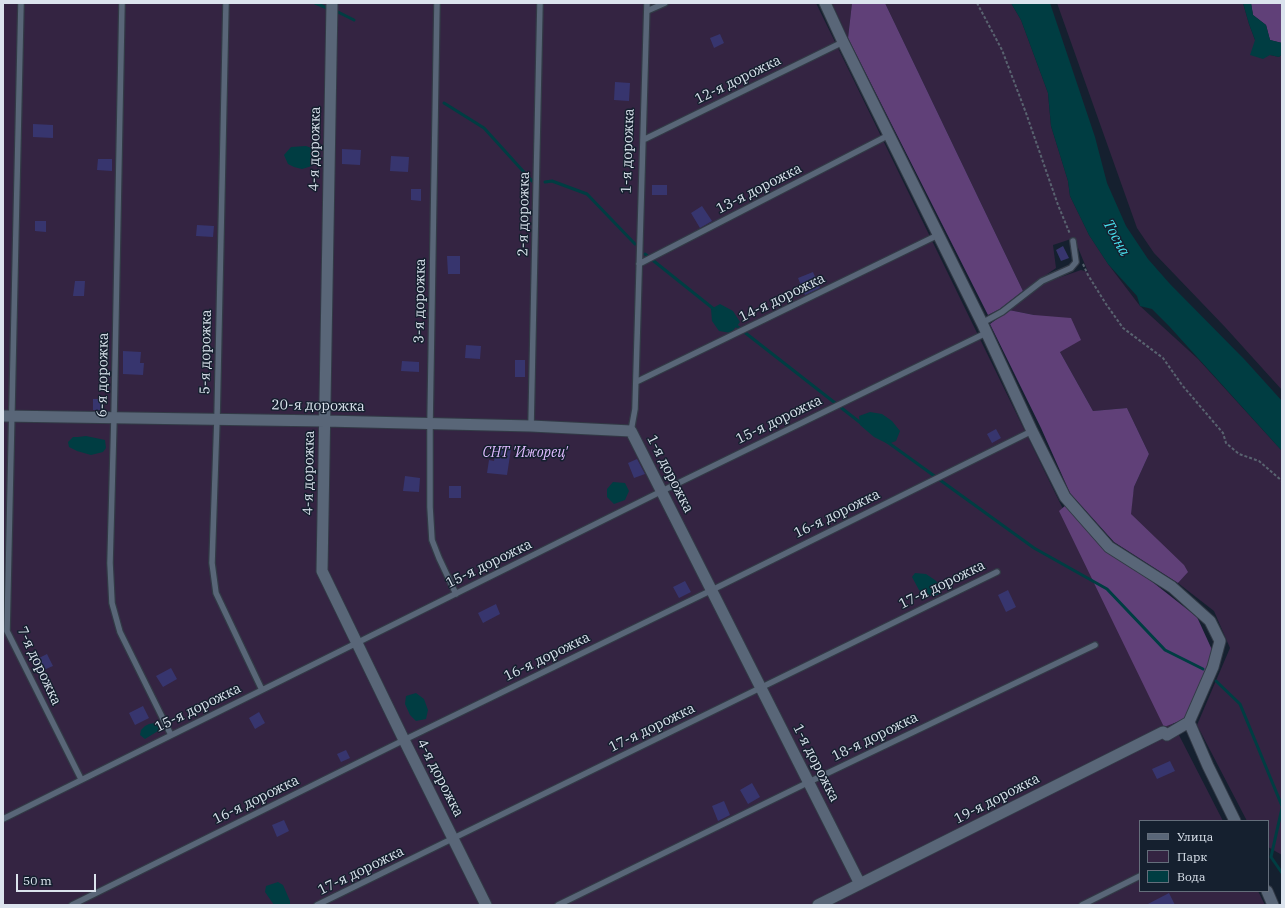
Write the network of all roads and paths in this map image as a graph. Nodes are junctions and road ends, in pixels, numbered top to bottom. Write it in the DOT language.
graph roads {
  1 [pos="21,3"];
  2 [pos="122,3"];
  3 [pos="226,3"];
  4 [pos="332,3"];
  5 [pos="437,3"];
  6 [pos="540,3"];
  7 [pos="647,3"];
  8 [pos="665,3"];
  9 [pos="825,3"];
  10 [pos="977,3"];
  11 [pos="647,11"];
  12 [pos="843,42"];
  13 [pos="890,135"];
  14 [pos="643,140"];
  15 [pos="938,235"];
  16 [pos="1073,241"];
  17 [pos="1082,261"];
  18 [pos="642,263"];
  19 [pos="984,328"];
  20 [pos="636,382"];
  21 [pos="7,416"];
  22 [pos="114,418"];
  23 [pos="217,419"];
  24 [pos="325,421"];
  25 [pos="430,424"];
  26 [pos="531,426"];
  27 [pos="632,431"];
  28 [pos="1032,431"];
  29 [pos="1282,481"];
  30 [pos="662,491"];
  31 [pos="997,572"];
  32 [pos="712,590"];
  33 [pos="456,594"];
  34 [pos="357,643"];
  35 [pos="1095,645"];
  36 [pos="761,688"];
  37 [pos="262,690"];
  38 [pos="1189,722"];
  39 [pos="172,735"];
  40 [pos="404,740"];
  41 [pos="81,779"];
  42 [pos="809,782"];
  43 [pos="3,819"];
  44 [pos="1235,820"];
  45 [pos="454,839"];
  46 [pos="1139,876"];
  47 [pos="860,884"];
  48 [pos="1267,892"];
  49 [pos="72,905"];
  50 [pos="317,905"];
  51 [pos="486,905"];
  52 [pos="558,905"];
  53 [pos="818,905"];
  54 [pos="1082,905"];
  55 [pos="1273,905"];
  1 -- 21 [label="lane, 7-я дорожка"];
  2 -- 22 [label="lane, 6-я дорожка"];
  3 -- 23 [label="lane, 5-я дорожка"];
  4 -- 24 [label="street, 4-я дорожка"];
  5 -- 25 [label="lane, 3-я дорожка"];
  6 -- 26 [label="lane, 2-я дорожка"];
  7 -- 11 [label="lane, 1-я дорожка"];
  8 -- 11 [label="lane"];
  9 -- 12 [label="street"];
  10 -- 16 [label="path"];
  11 -- 14 [label="lane, 1-я дорожка"];
  12 -- 13 [label="street"];
  12 -- 14 [label="lane, 12-я дорожка"];
  13 -- 15 [label="street"];
  13 -- 18 [label="lane, 13-я дорожка"];
  14 -- 18 [label="lane, 1-я дорожка"];
  15 -- 19 [label="street"];
  15 -- 20 [label="lane, 14-я дорожка"];
  16 -- 19 [label="lane, 15-я дорожка"];
  17 -- 29 [label="path"];
  18 -- 20 [label="lane, 1-я дорожка"];
  19 -- 28 [label="street"];
  19 -- 30 [label="lane, 15-я дорожка"];
  20 -- 27 [label="lane, 1-я дорожка"];
  21 -- 22 [label="street, 20-я дорожка"];
  21 -- 41 [label="lane, 7-я дорожка"];
  22 -- 23 [label="street, 20-я дорожка"];
  22 -- 39 [label="lane, 6-я дорожка"];
  23 -- 24 [label="street, 20-я дорожка"];
  23 -- 37 [label="lane, 5-я дорожка"];
  24 -- 25 [label="street, 20-я дорожка"];
  24 -- 34 [label="street, 4-я дорожка"];
  25 -- 26 [label="street, 20-я дорожка"];
  25 -- 33 [label="lane, 3-я дорожка"];
  26 -- 27 [label="street, 20-я дорожка"];
  27 -- 30 [label="street, 1-я дорожка"];
  28 -- 32 [label="lane, 16-я дорожка"];
  28 -- 38 [label="street"];
  30 -- 32 [label="street, 1-я дорожка"];
  30 -- 33 [label="lane, 15-я дорожка"];
  31 -- 36 [label="lane, 17-я дорожка"];
  32 -- 36 [label="street, 1-я дорожка"];
  32 -- 40 [label="lane, 16-я дорожка"];
  33 -- 34 [label="lane, 15-я дорожка"];
  34 -- 37 [label="lane, 15-я дорожка"];
  34 -- 40 [label="street, 4-я дорожка"];
  35 -- 42 [label="lane, 18-я дорожка"];
  36 -- 42 [label="street, 1-я дорожка"];
  36 -- 45 [label="lane, 17-я дорожка"];
  37 -- 39 [label="lane, 15-я дорожка"];
  38 -- 44 [label="street"];
  38 -- 47 [label="street, 19-я дорожка"];
  39 -- 41 [label="lane, 15-я дорожка"];
  40 -- 45 [label="street, 4-я дорожка"];
  40 -- 49 [label="lane, 16-я дорожка"];
  41 -- 43 [label="lane, 15-я дорожка"];
  42 -- 47 [label="street, 1-я дорожка"];
  42 -- 52 [label="lane, 18-я дорожка"];
  45 -- 50 [label="lane, 17-я дорожка"];
  45 -- 51 [label="street, 4-я дорожка"];
  46 -- 54 [label="lane"];
  47 -- 53 [label="street, 19-я дорожка"];
  48 -- 55 [label="street"];
}
